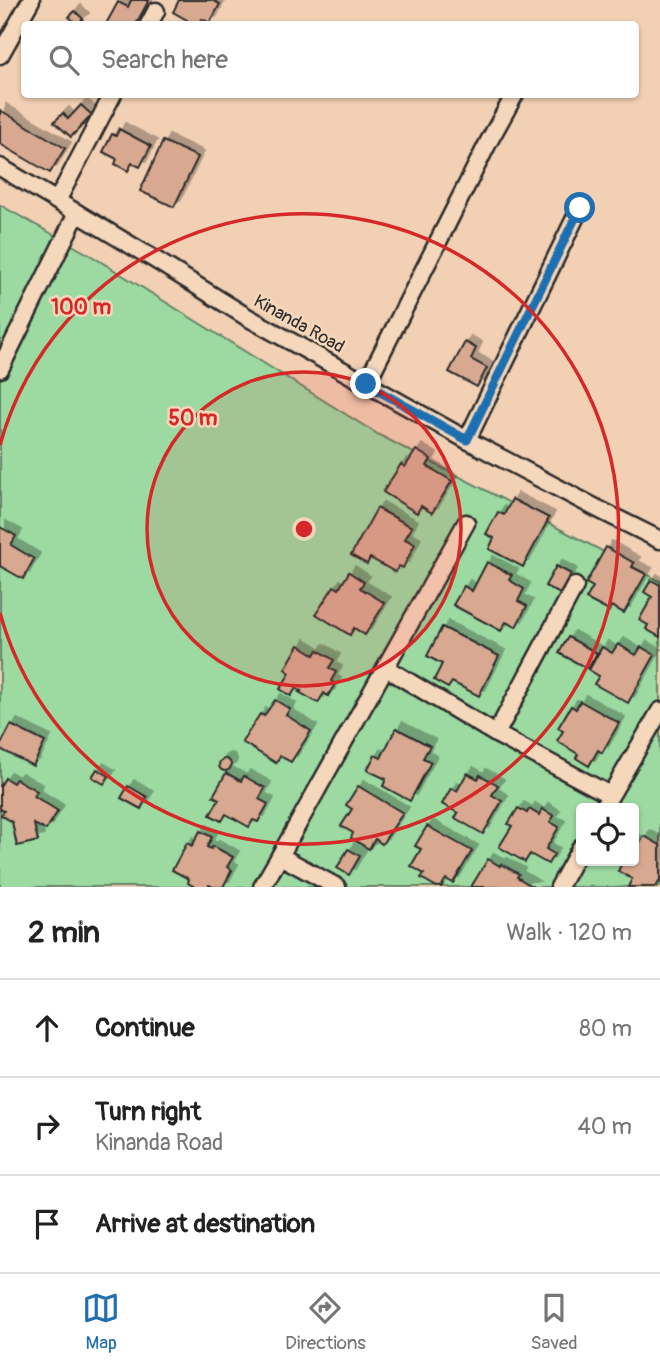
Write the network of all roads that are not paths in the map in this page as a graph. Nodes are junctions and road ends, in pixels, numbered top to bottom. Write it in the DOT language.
graph roads {
  1 [pos="31,0"];
  2 [pos="0,55"];
  3 [pos="111,98"];
  4 [pos="513,98"];
  5 [pos="0,167"];
  6 [pos="57,201"];
  7 [pos="580,208"];
  8 [pos="77,214"];
  9 [pos="0,369"];
  10 [pos="366,384"];
  11 [pos="467,440"];
  12 [pos="466,523"];
  13 [pos="660,540"];
  14 [pos="575,586"];
  15 [pos="386,668"];
  16 [pos="660,711"];
  17 [pos="496,734"];
  18 [pos="606,802"];
  19 [pos="280,856"];
  20 [pos="576,856"];
  21 [pos="262,887"];
  22 [pos="337,887"];
  23 [pos="559,887"];
  1 -- 2 [label="street"];
  3 -- 6 [label="street"];
  4 -- 10 [label="street"];
  5 -- 6 [label="street, Kinanda Road"];
  6 -- 8 [label="street, Kinanda Road"];
  7 -- 11 [label="street"];
  8 -- 9 [label="street"];
  8 -- 10 [label="street, Kinanda Road"];
  10 -- 11 [label="street, Kinanda Road"];
  11 -- 13 [label="street, Kinanda Road"];
  12 -- 15 [label="street"];
  14 -- 17 [label="street"];
  15 -- 17 [label="street"];
  15 -- 19 [label="street"];
  16 -- 18 [label="street"];
  17 -- 18 [label="street"];
  19 -- 21 [label="street"];
  19 -- 22 [label="street"];
  20 -- 23 [label="street"];
}
